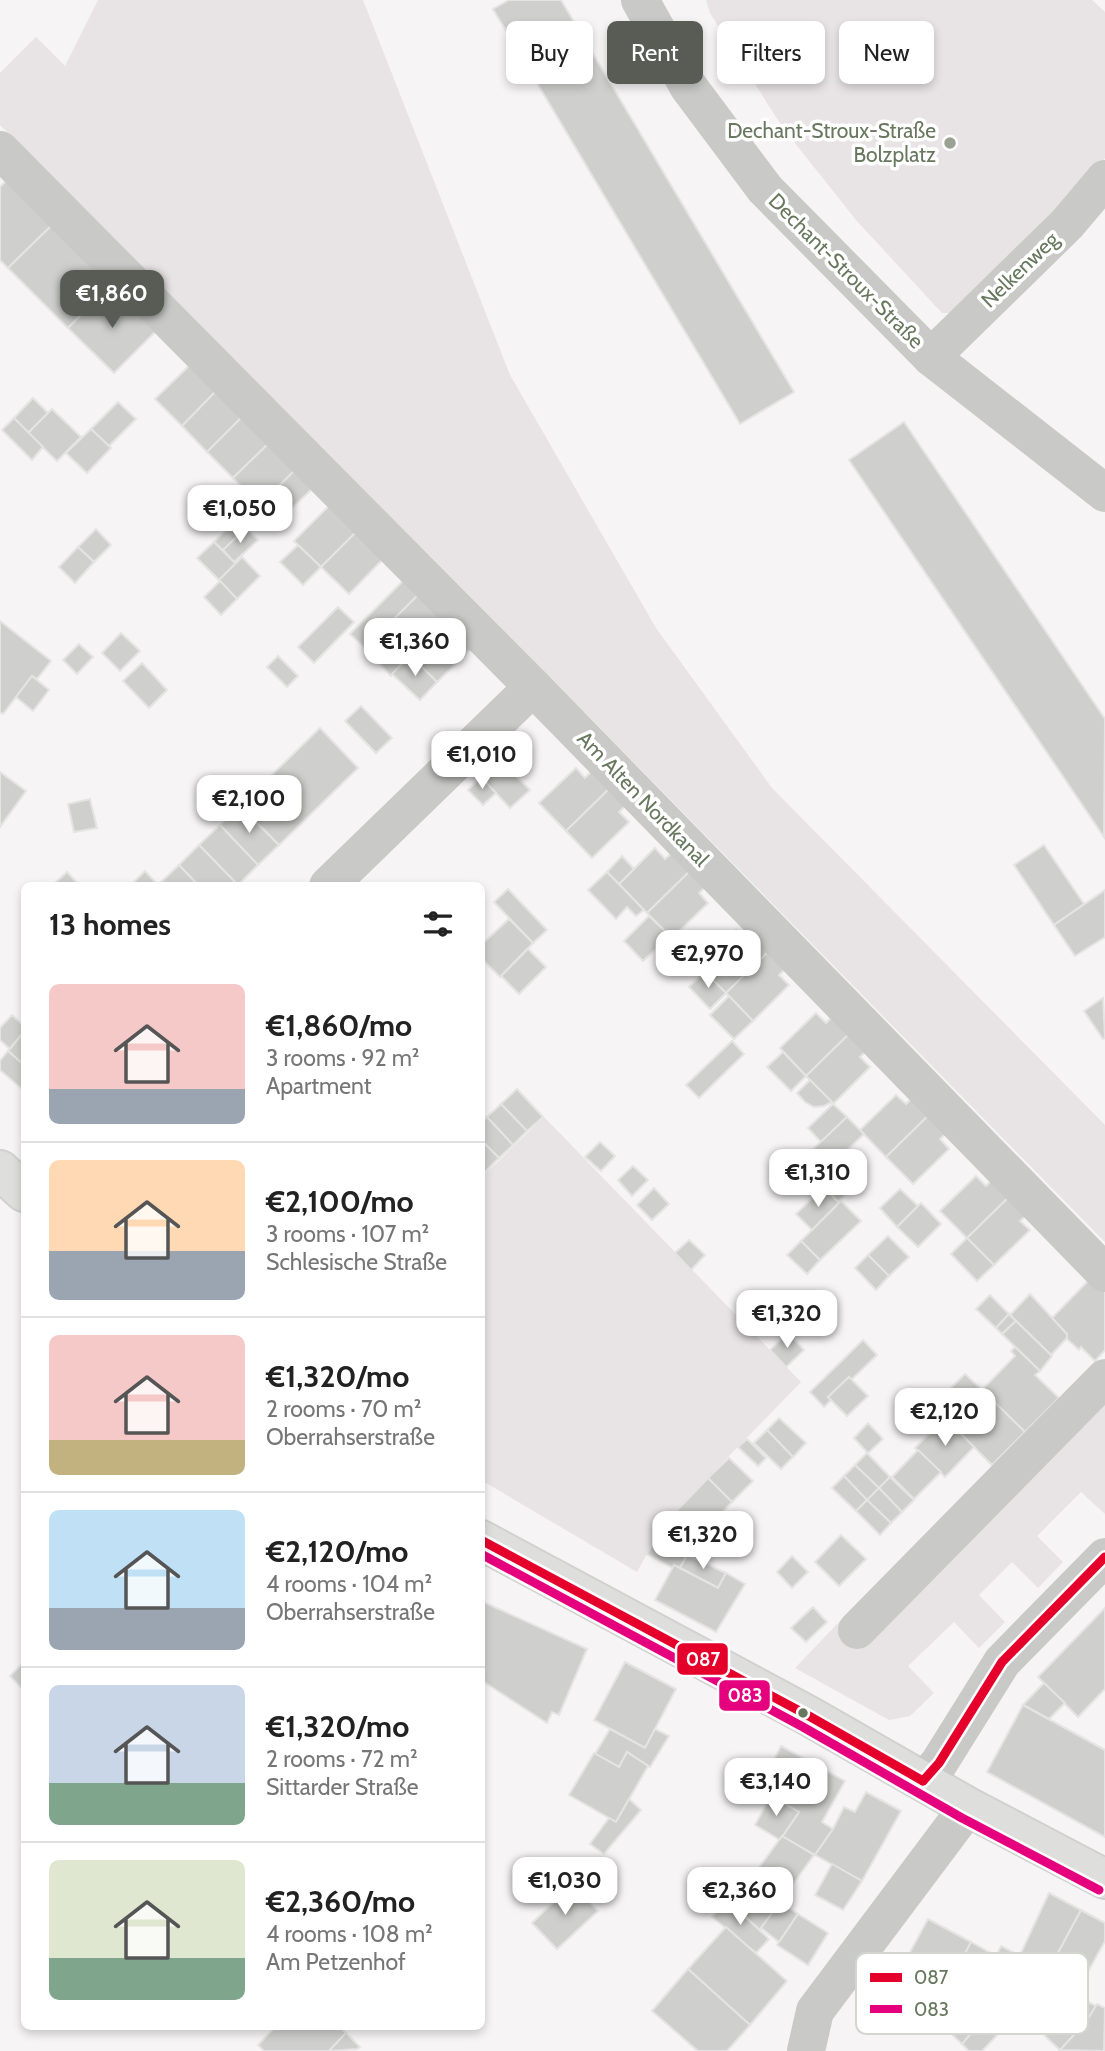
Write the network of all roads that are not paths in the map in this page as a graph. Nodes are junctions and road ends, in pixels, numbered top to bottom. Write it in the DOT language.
graph roads {
  1 [pos="640,0"];
  2 [pos="0,150"];
  3 [pos="1105,179"];
  4 [pos="931,356"];
  5 [pos="1105,493"];
  6 [pos="533,687"];
  7 [pos="332,882"];
  8 [pos="1105,1273"];
  9 [pos="1105,1378"];
  10 [pos="485,1542"];
  11 [pos="1105,1557"];
  12 [pos="857,1629"];
  13 [pos="923,1781"];
  14 [pos="968,1807"];
  15 [pos="1105,1879"];
  16 [pos="858,1953"];
  17 [pos="856,1956"];
  18 [pos="806,2051"];
  1 -- 4 [label="street, Dechant-Stroux-Straße"];
  2 -- 6 [label="street, Am Alten Nordkanal"];
  3 -- 4 [label="street, Nelkenweg"];
  4 -- 5 [label="street, Dechant-Stroux-Straße"];
  6 -- 7 [label="street"];
  6 -- 8 [label="street, Am Alten Nordkanal"];
  9 -- 12 [label="street"];
  10 -- 13 [label="street"];
  11 -- 13 [label="street"];
  13 -- 14 [label="street"];
  14 -- 15 [label="street"];
  14 -- 16 [label="street"];
  17 -- 18 [label="street"];
}
